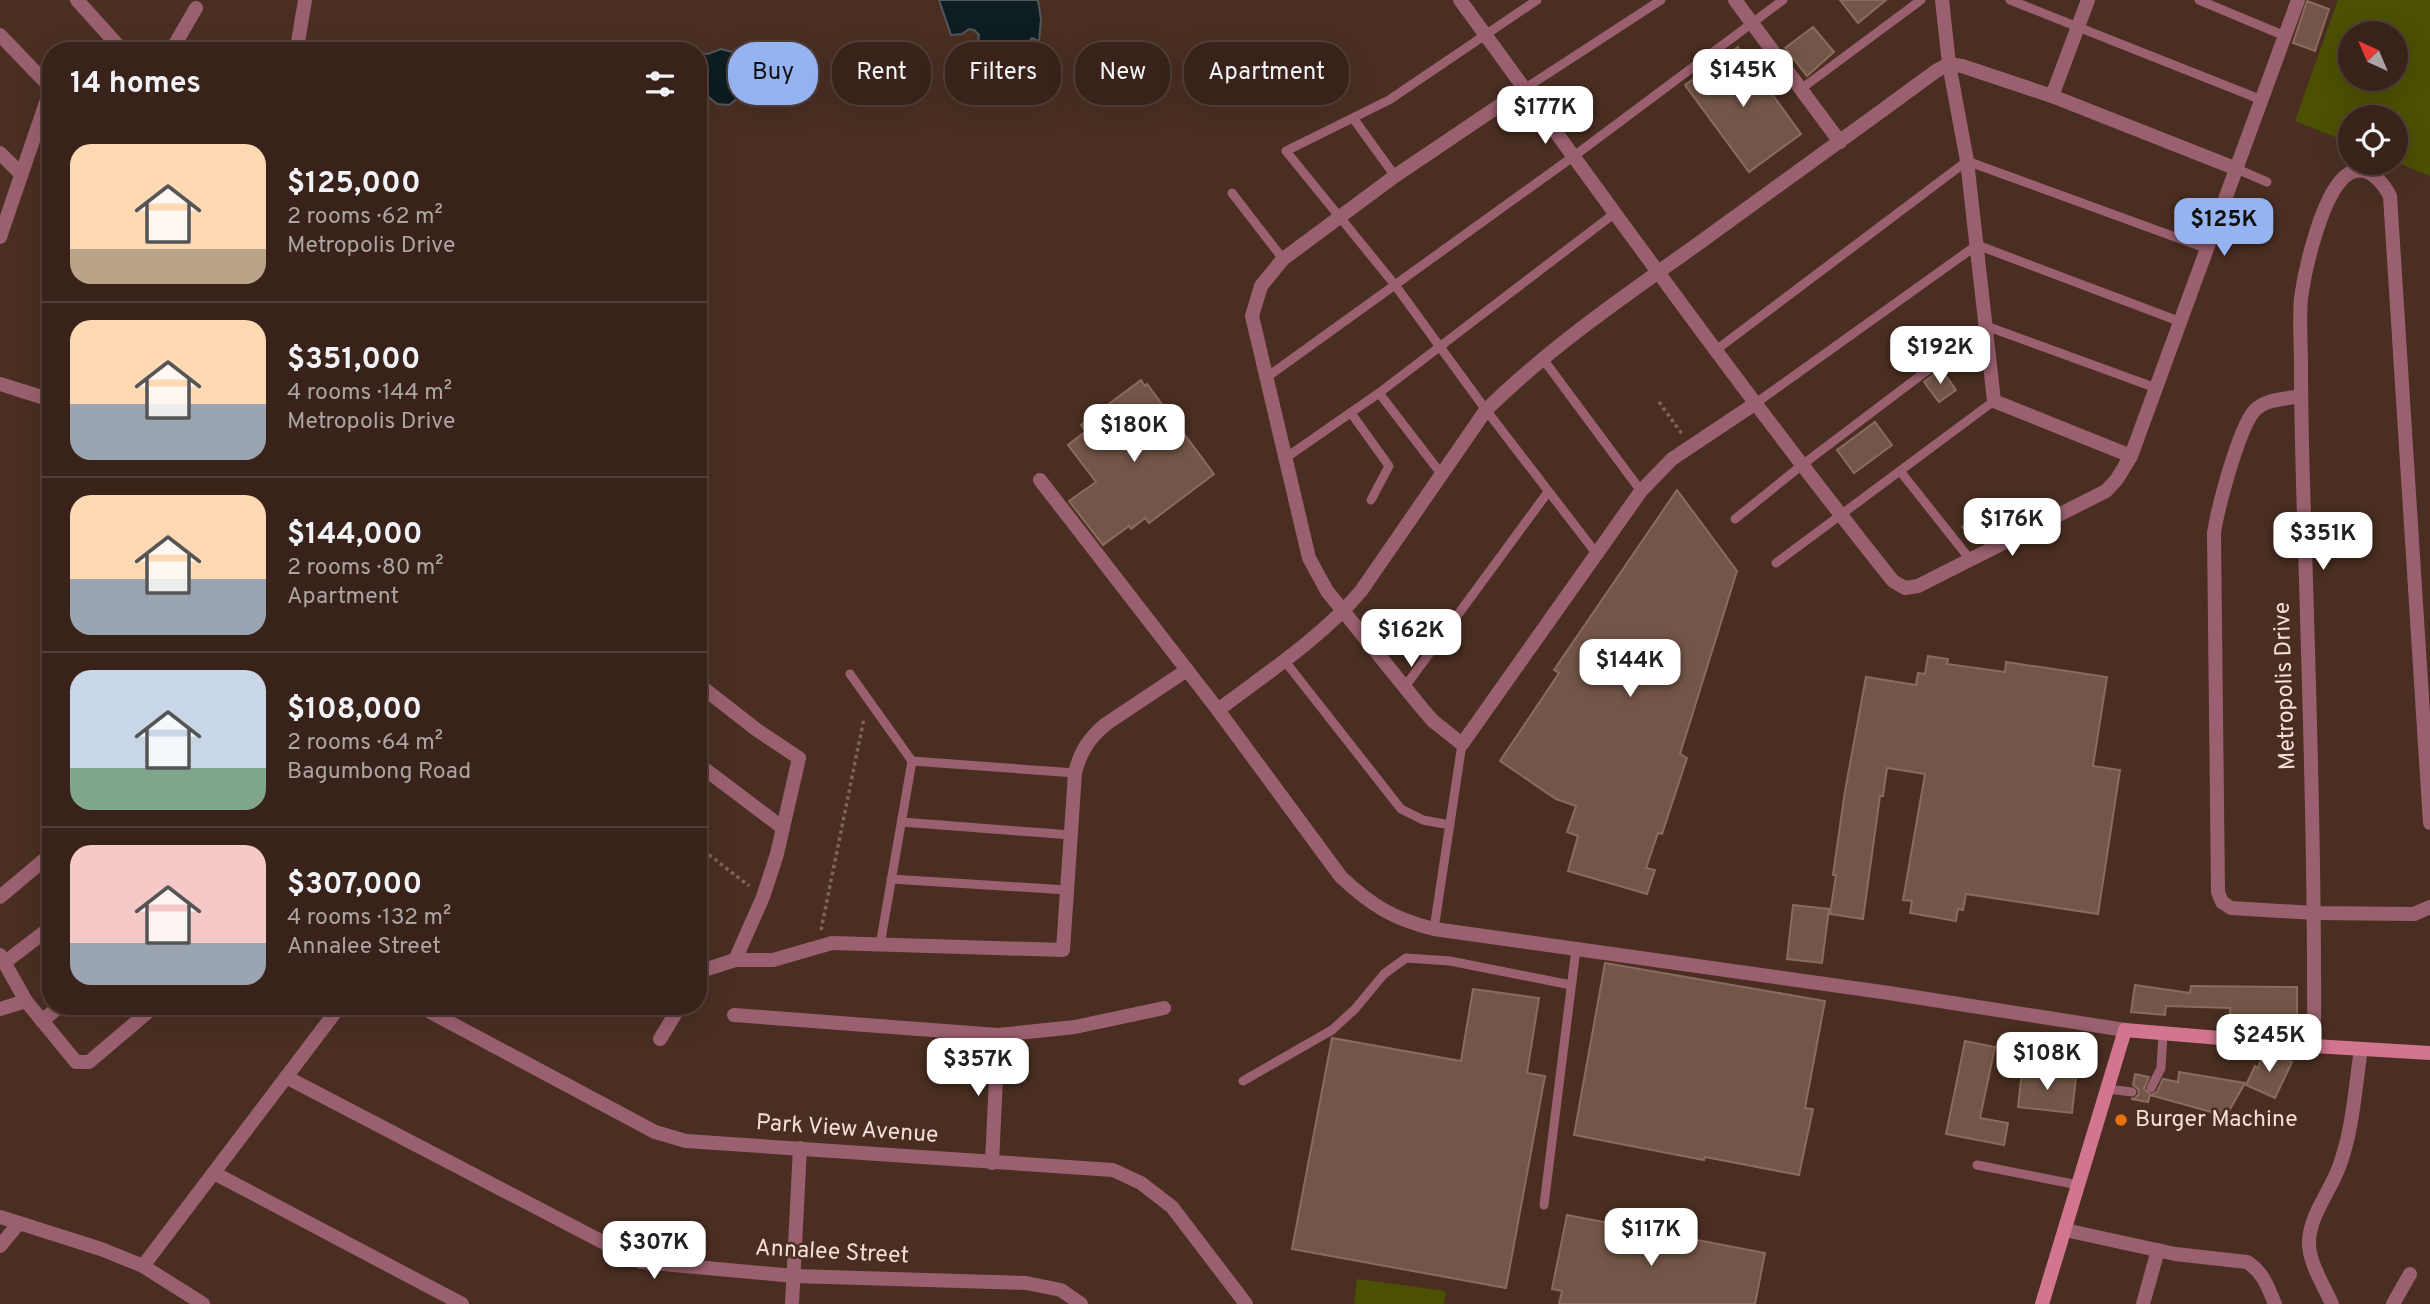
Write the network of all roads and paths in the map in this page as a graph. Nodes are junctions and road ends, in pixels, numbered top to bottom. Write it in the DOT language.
graph roads {
  1 [pos="77,0"];
  2 [pos="305,0"];
  3 [pos="1460,0"];
  4 [pos="1537,0"];
  5 [pos="1661,0"];
  6 [pos="1735,0"];
  7 [pos="1783,0"];
  8 [pos="1921,0"];
  9 [pos="1942,0"];
  10 [pos="2010,0"];
  11 [pos="2088,0"];
  12 [pos="2200,0"];
  13 [pos="2298,0"];
  14 [pos="196,8"];
  15 [pos="1752,23"];
  16 [pos="2078,28"];
  17 [pos="0,35"];
  18 [pos="1487,36"];
  19 [pos="2285,36"];
  20 [pos="115,42"];
  21 [pos="176,42"];
  22 [pos="298,42"];
  23 [pos="1949,64"];
  24 [pos="42,79"];
  25 [pos="1524,89"];
  26 [pos="1801,89"];
  27 [pos="2052,96"];
  28 [pos="2262,100"];
  29 [pos="42,114"];
  30 [pos="1353,118"];
  31 [pos="1840,142"];
  32 [pos="0,153"];
  33 [pos="1574,156"];
  34 [pos="1967,161"];
  35 [pos="2237,169"];
  36 [pos="21,174"];
  37 [pos="1395,176"];
  38 [pos="2267,182"];
  39 [pos="1232,193"];
  40 [pos="1615,213"];
  41 [pos="1339,215"];
  42 [pos="0,237"];
  43 [pos="1977,245"];
  44 [pos="2208,249"];
  45 [pos="1283,259"];
  46 [pos="1658,272"];
  47 [pos="1395,285"];
  48 [pos="2181,322"];
  49 [pos="1986,326"];
  50 [pos="1441,347"];
  51 [pos="1716,350"];
  52 [pos="1543,359"];
  53 [pos="1267,377"];
  54 [pos="0,384"];
  55 [pos="2156,388"];
  56 [pos="1379,393"];
  57 [pos="2301,396"];
  58 [pos="42,397"];
  59 [pos="1994,401"];
  60 [pos="1659,402"];
  61 [pos="1756,403"];
  62 [pos="1486,410"];
  63 [pos="1351,413"];
  64 [pos="1691,447"];
  65 [pos="2131,456"];
  66 [pos="1284,459"];
  67 [pos="1802,465"];
  68 [pos="1900,471"];
  69 [pos="1442,475"];
  70 [pos="1040,480"];
  71 [pos="1641,491"];
  72 [pos="1548,492"];
  73 [pos="1371,500"];
  74 [pos="2064,513"];
  75 [pos="1841,516"];
  76 [pos="1735,519"];
  77 [pos="1951,535"];
  78 [pos="1596,554"];
  79 [pos="1969,558"];
  80 [pos="1776,563"];
  81 [pos="1343,611"];
  82 [pos="1284,660"];
  83 [pos="1187,670"];
  84 [pos="850,674"];
  85 [pos="1404,688"];
  86 [pos="707,691"];
  87 [pos="867,701"];
  88 [pos="1218,710"];
  89 [pos="1462,744"];
  90 [pos="912,761"];
  91 [pos="707,771"];
  92 [pos="1075,773"];
  93 [pos="902,822"];
  94 [pos="2430,822"];
  95 [pos="1450,825"];
  96 [pos="783,828"];
  97 [pos="1071,835"];
  98 [pos="707,853"];
  99 [pos="42,862"];
  100 [pos="891,879"];
  101 [pos="1067,890"];
  102 [pos="0,897"];
  103 [pos="763,897"];
  104 [pos="2430,907"];
  105 [pos="2315,914"];
  106 [pos="1434,929"];
  107 [pos="42,933"];
  108 [pos="880,945"];
  109 [pos="818,946"];
  110 [pos="1576,949"];
  111 [pos="2,959"];
  112 [pos="736,960"];
  113 [pos="707,969"];
  114 [pos="1572,985"];
  115 [pos="26,1001"];
  116 [pos="1164,1008"];
  117 [pos="0,1009"];
  118 [pos="49,1015"];
  119 [pos="144,1015"];
  120 [pos="333,1015"];
  121 [pos="436,1015"];
  122 [pos="675,1015"];
  123 [pos="734,1015"];
  124 [pos="42,1021"];
  125 [pos="2125,1030"];
  126 [pos="2163,1033"];
  127 [pos="998,1035"];
  128 [pos="660,1040"];
  129 [pos="2314,1046"];
  130 [pos="2361,1049"];
  131 [pos="2430,1053"];
  132 [pos="286,1077"];
  133 [pos="1243,1081"];
  134 [pos="2151,1088"];
  135 [pos="2107,1089"];
  136 [pos="2132,1093"];
  137 [pos="800,1148"];
  138 [pos="992,1163"];
  139 [pos="1977,1165"];
  140 [pos="214,1173"];
  141 [pos="2078,1185"];
  142 [pos="1544,1205"];
  143 [pos="0,1217"];
  144 [pos="19,1223"];
  145 [pos="2064,1230"];
  146 [pos="0,1246"];
  147 [pos="2158,1251"];
  148 [pos="143,1266"];
  149 [pos="2410,1274"];
  150 [pos="794,1276"];
  151 [pos="203,1304"];
  152 [pos="462,1304"];
  153 [pos="792,1304"];
  154 [pos="1081,1304"];
  155 [pos="1246,1304"];
  156 [pos="2042,1304"];
  157 [pos="2143,1304"];
  158 [pos="2275,1304"];
  159 [pos="2332,1304"];
  160 [pos="2393,1304"];
  1 -- 20 [label="street"];
  2 -- 22 [label="street"];
  3 -- 18 [label="street"];
  4 -- 18 [label="lane"];
  5 -- 25 [label="lane"];
  6 -- 15 [label="street"];
  7 -- 15 [label="lane"];
  8 -- 26 [label="lane"];
  9 -- 23 [label="street"];
  10 -- 16 [label="lane"];
  11 -- 16 [label="street"];
  12 -- 19 [label="lane"];
  13 -- 19 [label="street"];
  14 -- 21 [label="street"];
  15 -- 26 [label="street"];
  15 -- 33 [label="lane"];
  16 -- 27 [label="street"];
  16 -- 28 [label="lane"];
  17 -- 24 [label="street"];
  18 -- 25 [label="street"];
  18 -- 30 [label="lane"];
  19 -- 28 [label="street"];
  23 -- 27 [label="street"];
  23 -- 31 [label="street"];
  23 -- 34 [label="street"];
  25 -- 33 [label="street"];
  25 -- 37 [label="street"];
  26 -- 31 [label="street"];
  27 -- 35 [label="street"];
  28 -- 35 [label="street"];
  29 -- 36 [label="street"];
  30 -- 37 [label="lane"];
  30 -- 41 [label="lane"];
  31 -- 46 [label="street"];
  32 -- 36 [label="street"];
  33 -- 40 [label="street"];
  33 -- 47 [label="lane"];
  34 -- 43 [label="street"];
  34 -- 44 [label="lane"];
  34 -- 51 [label="lane"];
  35 -- 38 [label="lane"];
  35 -- 44 [label="street"];
  36 -- 42 [label="street"];
  37 -- 41 [label="street"];
  39 -- 45 [label="lane"];
  40 -- 46 [label="street"];
  40 -- 50 [label="lane"];
  41 -- 45 [label="street"];
  41 -- 47 [label="lane"];
  43 -- 48 [label="lane"];
  43 -- 49 [label="street"];
  43 -- 61 [label="lane"];
  44 -- 48 [label="street"];
  45 -- 53 [label="street"];
  46 -- 51 [label="street"];
  46 -- 52 [label="street"];
  47 -- 50 [label="lane"];
  47 -- 53 [label="lane"];
  48 -- 55 [label="street"];
  49 -- 55 [label="lane"];
  49 -- 59 [label="street"];
  49 -- 67 [label="lane"];
  50 -- 56 [label="lane"];
  50 -- 62 [label="lane"];
  51 -- 61 [label="street"];
  52 -- 62 [label="street"];
  52 -- 71 [label="lane"];
  53 -- 66 [label="street"];
  54 -- 58 [label="street"];
  55 -- 65 [label="street"];
  56 -- 63 [label="lane"];
  56 -- 69 [label="lane"];
  57 -- 94 [label="street, Metropolis Drive"];
  57 -- 105 [label="street, Metropolis Drive"];
  57 -- 105 [label="street"];
  59 -- 65 [label="street"];
  59 -- 68 [label="lane"];
  60 -- 64 [label="path"];
  61 -- 64 [label="street"];
  61 -- 67 [label="street"];
  62 -- 69 [label="street"];
  62 -- 72 [label="lane"];
  63 -- 66 [label="lane"];
  63 -- 73 [label="lane"];
  64 -- 71 [label="street"];
  65 -- 74 [label="street"];
  66 -- 81 [label="street"];
  67 -- 75 [label="street"];
  67 -- 76 [label="lane"];
  68 -- 75 [label="lane"];
  68 -- 77 [label="lane"];
  69 -- 81 [label="street"];
  70 -- 83 [label="street"];
  71 -- 78 [label="street"];
  72 -- 78 [label="lane"];
  72 -- 85 [label="lane"];
  74 -- 77 [label="path"];
  74 -- 79 [label="street"];
  75 -- 79 [label="street"];
  75 -- 80 [label="lane"];
  77 -- 79 [label="lane"];
  78 -- 89 [label="street"];
  81 -- 82 [label="street"];
  81 -- 85 [label="street"];
  82 -- 88 [label="street"];
  82 -- 95 [label="lane"];
  83 -- 88 [label="street"];
  83 -- 92 [label="street"];
  84 -- 87 [label="lane"];
  85 -- 89 [label="street"];
  86 -- 96 [label="street"];
  87 -- 90 [label="lane"];
  87 -- 109 [label="path"];
  88 -- 106 [label="street"];
  89 -- 95 [label="lane"];
  90 -- 92 [label="lane"];
  90 -- 93 [label="lane"];
  91 -- 96 [label="street"];
  92 -- 97 [label="street"];
  93 -- 97 [label="lane"];
  93 -- 100 [label="lane"];
  95 -- 106 [label="lane"];
  96 -- 103 [label="street"];
  97 -- 101 [label="street"];
  98 -- 103 [label="path"];
  99 -- 102 [label="street"];
  100 -- 101 [label="lane"];
  100 -- 108 [label="lane"];
  101 -- 108 [label="street"];
  103 -- 112 [label="street"];
  104 -- 105 [label="street"];
  105 -- 129 [label="street, Metropolis Drive"];
  106 -- 110 [label="street"];
  107 -- 111 [label="street"];
  108 -- 109 [label="street"];
  109 -- 112 [label="street"];
  110 -- 114 [label="lane"];
  110 -- 125 [label="street"];
  111 -- 115 [label="street"];
  112 -- 113 [label="street"];
  114 -- 133 [label="lane"];
  114 -- 142 [label="lane"];
  115 -- 117 [label="street"];
  115 -- 124 [label="street"];
  116 -- 127 [label="street"];
  118 -- 124 [label="street"];
  119 -- 124 [label="street"];
  120 -- 132 [label="street"];
  121 -- 137 [label="street, Park View Avenue"];
  122 -- 128 [label="street"];
  123 -- 127 [label="street"];
  125 -- 126 [label="main road"];
  125 -- 135 [label="main road"];
  126 -- 129 [label="main road"];
  126 -- 134 [label="lane"];
  127 -- 138 [label="street"];
  129 -- 130 [label="main road"];
  130 -- 131 [label="main road"];
  130 -- 159 [label="street"];
  132 -- 140 [label="street"];
  132 -- 150 [label="street, Annalee Street"];
  135 -- 136 [label="lane"];
  135 -- 141 [label="main road"];
  137 -- 138 [label="street, Park View Avenue"];
  137 -- 150 [label="street"];
  138 -- 155 [label="street, Park View Avenue"];
  139 -- 141 [label="lane"];
  140 -- 148 [label="street"];
  140 -- 152 [label="street"];
  141 -- 145 [label="main road"];
  143 -- 144 [label="street"];
  144 -- 146 [label="street"];
  144 -- 148 [label="street"];
  145 -- 147 [label="street"];
  145 -- 156 [label="main road"];
  147 -- 157 [label="street"];
  147 -- 158 [label="street"];
  148 -- 151 [label="street"];
  149 -- 160 [label="street"];
  150 -- 153 [label="street"];
  150 -- 154 [label="street, Annalee Street"];
}
